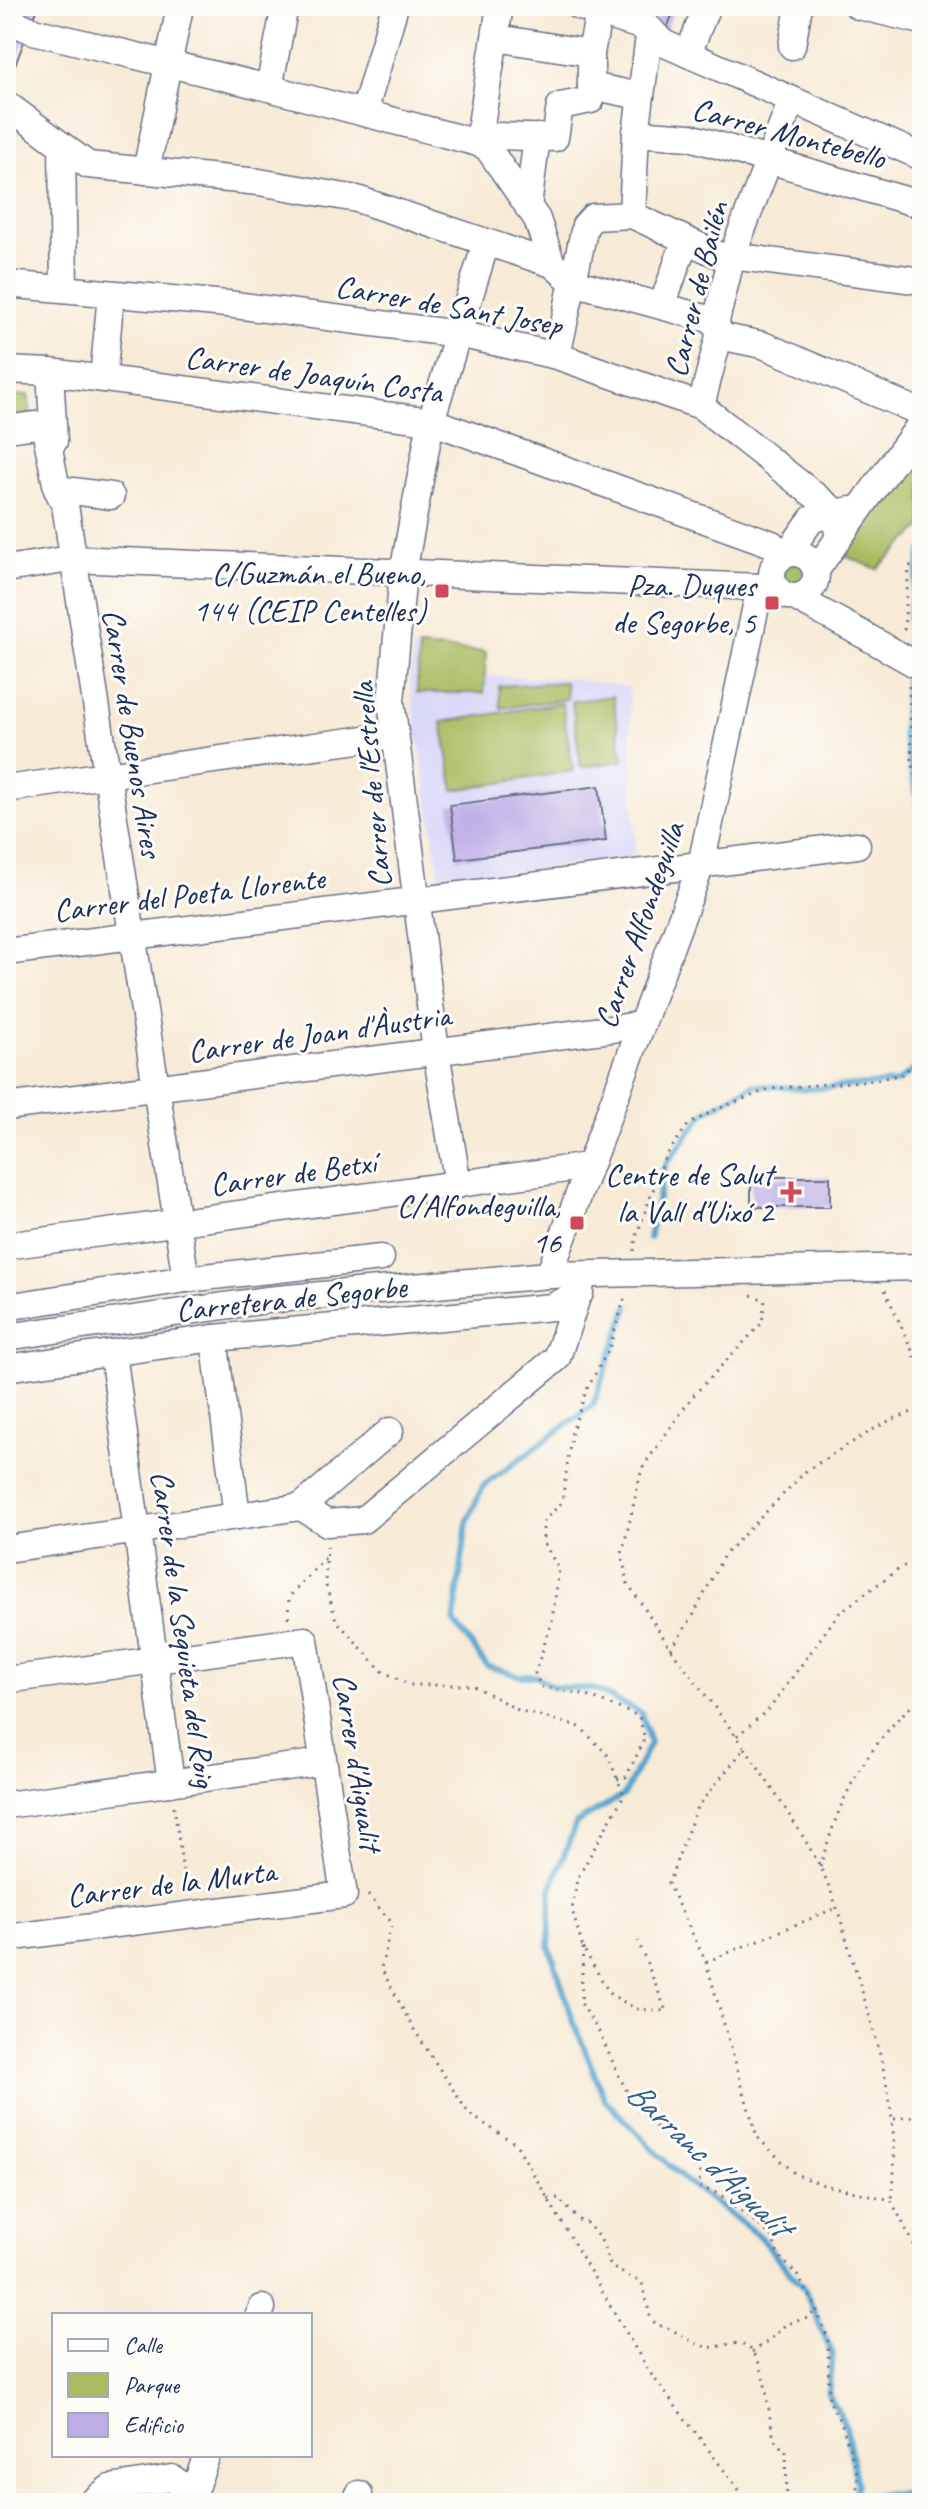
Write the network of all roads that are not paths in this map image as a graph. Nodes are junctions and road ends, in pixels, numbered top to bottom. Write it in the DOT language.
graph roads {
  1 [pos="177,6"];
  2 [pos="285,6"];
  3 [pos="395,6"];
  4 [pos="500,6"];
  5 [pos="707,6"];
  6 [pos="858,6"];
  7 [pos="797,7"];
  8 [pos="593,8"];
  9 [pos="6,19"];
  10 [pos="922,21"];
  11 [pos="650,29"];
  12 [pos="496,38"];
  13 [pos="792,46"];
  14 [pos="591,53"];
  15 [pos="688,54"];
  16 [pos="168,65"];
  17 [pos="591,86"];
  18 [pos="269,88"];
  19 [pos="640,96"];
  20 [pos="792,100"];
  21 [pos="6,104"];
  22 [pos="364,113"];
  23 [pos="636,133"];
  24 [pos="546,138"];
  25 [pos="53,139"];
  26 [pos="483,145"];
  27 [pos="922,157"];
  28 [pos="768,160"];
  29 [pos="146,171"];
  30 [pos="922,205"];
  31 [pos="532,213"];
  32 [pos="632,215"];
  33 [pos="585,226"];
  34 [pos="685,241"];
  35 [pos="486,243"];
  36 [pos="732,256"];
  37 [pos="552,264"];
  38 [pos="922,281"];
  39 [pos="573,282"];
  40 [pos="6,284"];
  41 [pos="64,289"];
  42 [pos="111,294"];
  43 [pos="662,306"];
  44 [pos="718,329"];
  45 [pos="458,334"];
  46 [pos="557,356"];
  47 [pos="6,370"];
  48 [pos="50,372"];
  49 [pos="103,379"];
  50 [pos="701,406"];
  51 [pos="922,413"];
  52 [pos="431,421"];
  53 [pos="922,422"];
  54 [pos="6,429"];
  55 [pos="57,489"];
  56 [pos="111,496"];
  57 [pos="845,519"];
  58 [pos="785,555"];
  59 [pos="71,559"];
  60 [pos="6,569"];
  61 [pos="816,570"];
  62 [pos="403,573"];
  63 [pos="766,585"];
  64 [pos="796,598"];
  65 [pos="922,668"];
  66 [pos="394,735"];
  67 [pos="106,775"];
  68 [pos="6,789"];
  69 [pos="857,845"];
  70 [pos="701,865"];
  71 [pos="416,900"];
  72 [pos="131,936"];
  73 [pos="6,952"];
  74 [pos="642,1025"];
  75 [pos="436,1051"];
  76 [pos="156,1089"];
  77 [pos="6,1107"];
  78 [pos="589,1166"];
  79 [pos="458,1185"];
  80 [pos="177,1223"];
  81 [pos="6,1246"];
  82 [pos="381,1258"];
  83 [pos="922,1267"];
  84 [pos="549,1275"];
  85 [pos="186,1279"];
  86 [pos="581,1284"];
  87 [pos="6,1307"];
  88 [pos="6,1337"];
  89 [pos="214,1338"];
  90 [pos="113,1353"];
  91 [pos="6,1368"];
  92 [pos="390,1431"];
  93 [pos="301,1507"];
  94 [pos="237,1516"];
  95 [pos="137,1530"];
  96 [pos="6,1549"];
  97 [pos="154,1660"];
  98 [pos="6,1680"];
  99 [pos="323,1762"];
  100 [pos="171,1783"];
  101 [pos="6,1805"];
  102 [pos="344,1895"];
  103 [pos="6,1938"];
  104 [pos="206,2457"];
  105 [pos="192,2498"];
  106 [pos="91,2503"];
  1 -- 16 [label="street"];
  2 -- 18 [label="street"];
  3 -- 22 [label="street"];
  4 -- 12 [label="street"];
  5 -- 15 [label="street"];
  6 -- 10 [label="street"];
  7 -- 13 [label="street"];
  8 -- 11 [label="street"];
  8 -- 14 [label="street"];
  9 -- 16 [label="street"];
  11 -- 15 [label="street"];
  11 -- 19 [label="street"];
  12 -- 14 [label="street"];
  12 -- 26 [label="street"];
  14 -- 17 [label="street"];
  15 -- 20 [label="street"];
  16 -- 18 [label="street"];
  16 -- 29 [label="street"];
  17 -- 19 [label="street"];
  17 -- 24 [label="street"];
  18 -- 22 [label="street"];
  19 -- 23 [label="street"];
  20 -- 27 [label="street"];
  20 -- 28 [label="street, Carrer de Bailén"];
  21 -- 25 [label="street"];
  22 -- 26 [label="street"];
  23 -- 28 [label="street, Carrer Montebello"];
  23 -- 32 [label="street"];
  24 -- 26 [label="street"];
  24 -- 31 [label="street"];
  25 -- 29 [label="street"];
  25 -- 41 [label="street"];
  26 -- 31 [label="street"];
  28 -- 30 [label="street, Carrer Montebello"];
  28 -- 36 [label="street, Carrer de Bailén"];
  29 -- 35 [label="street"];
  31 -- 33 [label="street"];
  31 -- 37 [label="street"];
  32 -- 33 [label="street"];
  32 -- 34 [label="street"];
  33 -- 39 [label="street"];
  34 -- 36 [label="street"];
  34 -- 43 [label="street"];
  35 -- 37 [label="street"];
  35 -- 45 [label="street, Carrer de l'Estrella"];
  36 -- 38 [label="street"];
  36 -- 44 [label="street, Carrer de Bailén"];
  37 -- 39 [label="street"];
  39 -- 43 [label="street"];
  39 -- 46 [label="street"];
  40 -- 41 [label="street, Carrer de Sant Josep"];
  41 -- 42 [label="street, Carrer de Sant Josep"];
  42 -- 45 [label="street, Carrer de Sant Josep"];
  42 -- 49 [label="street"];
  43 -- 44 [label="street"];
  44 -- 50 [label="street, Carrer de Bailén"];
  44 -- 51 [label="street"];
  45 -- 46 [label="street, Carrer de Sant Josep"];
  45 -- 52 [label="street, Carrer de l'Estrella"];
  46 -- 50 [label="street, Carrer de Sant Josep"];
  47 -- 48 [label="street, Carrer de Joaquín Costa"];
  48 -- 49 [label="street, Carrer de Joaquín Costa"];
  48 -- 55 [label="street"];
  49 -- 52 [label="street, Carrer de Joaquín Costa"];
  50 -- 57 [label="street, Carrer de Sant Josep"];
  52 -- 58 [label="street, Carrer de Joaquín Costa"];
  52 -- 62 [label="street, Carrer de l'Estrella"];
  53 -- 57 [label="street"];
  54 -- 55 [label="street"];
  55 -- 56 [label="street"];
  55 -- 59 [label="street, Carrer de Buenos Aires"];
  57 -- 58 [label="street"];
  57 -- 61 [label="street"];
  58 -- 61 [label="street"];
  58 -- 63 [label="street"];
  59 -- 60 [label="street"];
  59 -- 62 [label="street"];
  59 -- 67 [label="street, Carrer de Buenos Aires"];
  61 -- 64 [label="street"];
  62 -- 63 [label="street"];
  62 -- 66 [label="street, Carrer de l'Estrella"];
  63 -- 64 [label="street"];
  63 -- 70 [label="street, Carrer Alfondeguilla"];
  64 -- 65 [label="street, bridge"];
  66 -- 67 [label="street"];
  66 -- 71 [label="street, Carrer de l'Estrella"];
  67 -- 68 [label="street"];
  67 -- 72 [label="street, Carrer de Buenos Aires"];
  69 -- 70 [label="street, Carrer del Poeta Llorente"];
  70 -- 71 [label="street, Carrer del Poeta Llorente"];
  70 -- 74 [label="street, Carrer Alfondeguilla"];
  71 -- 72 [label="street, Carrer del Poeta Llorente"];
  71 -- 75 [label="street, Carrer de l'Estrella"];
  72 -- 73 [label="street, Carrer del Poeta Llorente"];
  72 -- 76 [label="street, Carrer de Buenos Aires"];
  74 -- 75 [label="street, Carrer de Joan d'Àustria"];
  74 -- 78 [label="street, Carrer Alfondeguilla"];
  75 -- 76 [label="street, Carrer de Joan d'Àustria"];
  75 -- 79 [label="street, Carrer de l'Estrella"];
  76 -- 77 [label="street, Carrer de Joan d'Àustria"];
  76 -- 80 [label="street, Carrer de Buenos Aires"];
  78 -- 79 [label="street, Carrer de Betxí"];
  78 -- 84 [label="street, Carrer Alfondeguilla"];
  79 -- 80 [label="street, Carrer de Betxí"];
  80 -- 81 [label="street, Carrer de Betxí"];
  80 -- 85 [label="street, Carrer de Buenos Aires"];
  82 -- 85 [label="street, Carretera de Segorbe"];
  83 -- 86 [label="street"];
  84 -- 86 [label="street, Carretera de Segorbe"];
  84 -- 88 [label="street, Carretera de Segorbe"];
  85 -- 87 [label="street, Carretera de Segorbe"];
  86 -- 89 [label="street, Carretera de Segorbe"];
  86 -- 93 [label="street"];
  89 -- 90 [label="street, Carretera de Segorbe"];
  89 -- 94 [label="street"];
  90 -- 91 [label="street, Carretera de Segorbe"];
  90 -- 95 [label="street, Carrer de la Sequieta del Roig"];
  92 -- 93 [label="street"];
  93 -- 94 [label="street"];
  94 -- 95 [label="street"];
  95 -- 96 [label="street"];
  95 -- 97 [label="street, Carrer de la Sequieta del Roig"];
  97 -- 98 [label="street"];
  97 -- 99 [label="street, Carrer d'Aigualit"];
  97 -- 100 [label="street, Carrer de la Sequieta del Roig"];
  99 -- 100 [label="street"];
  99 -- 102 [label="street, Carrer d'Aigualit"];
  100 -- 101 [label="street"];
  102 -- 103 [label="street, Carrer de la Murta"];
  104 -- 105 [label="street"];
  105 -- 106 [label="street"];
}
